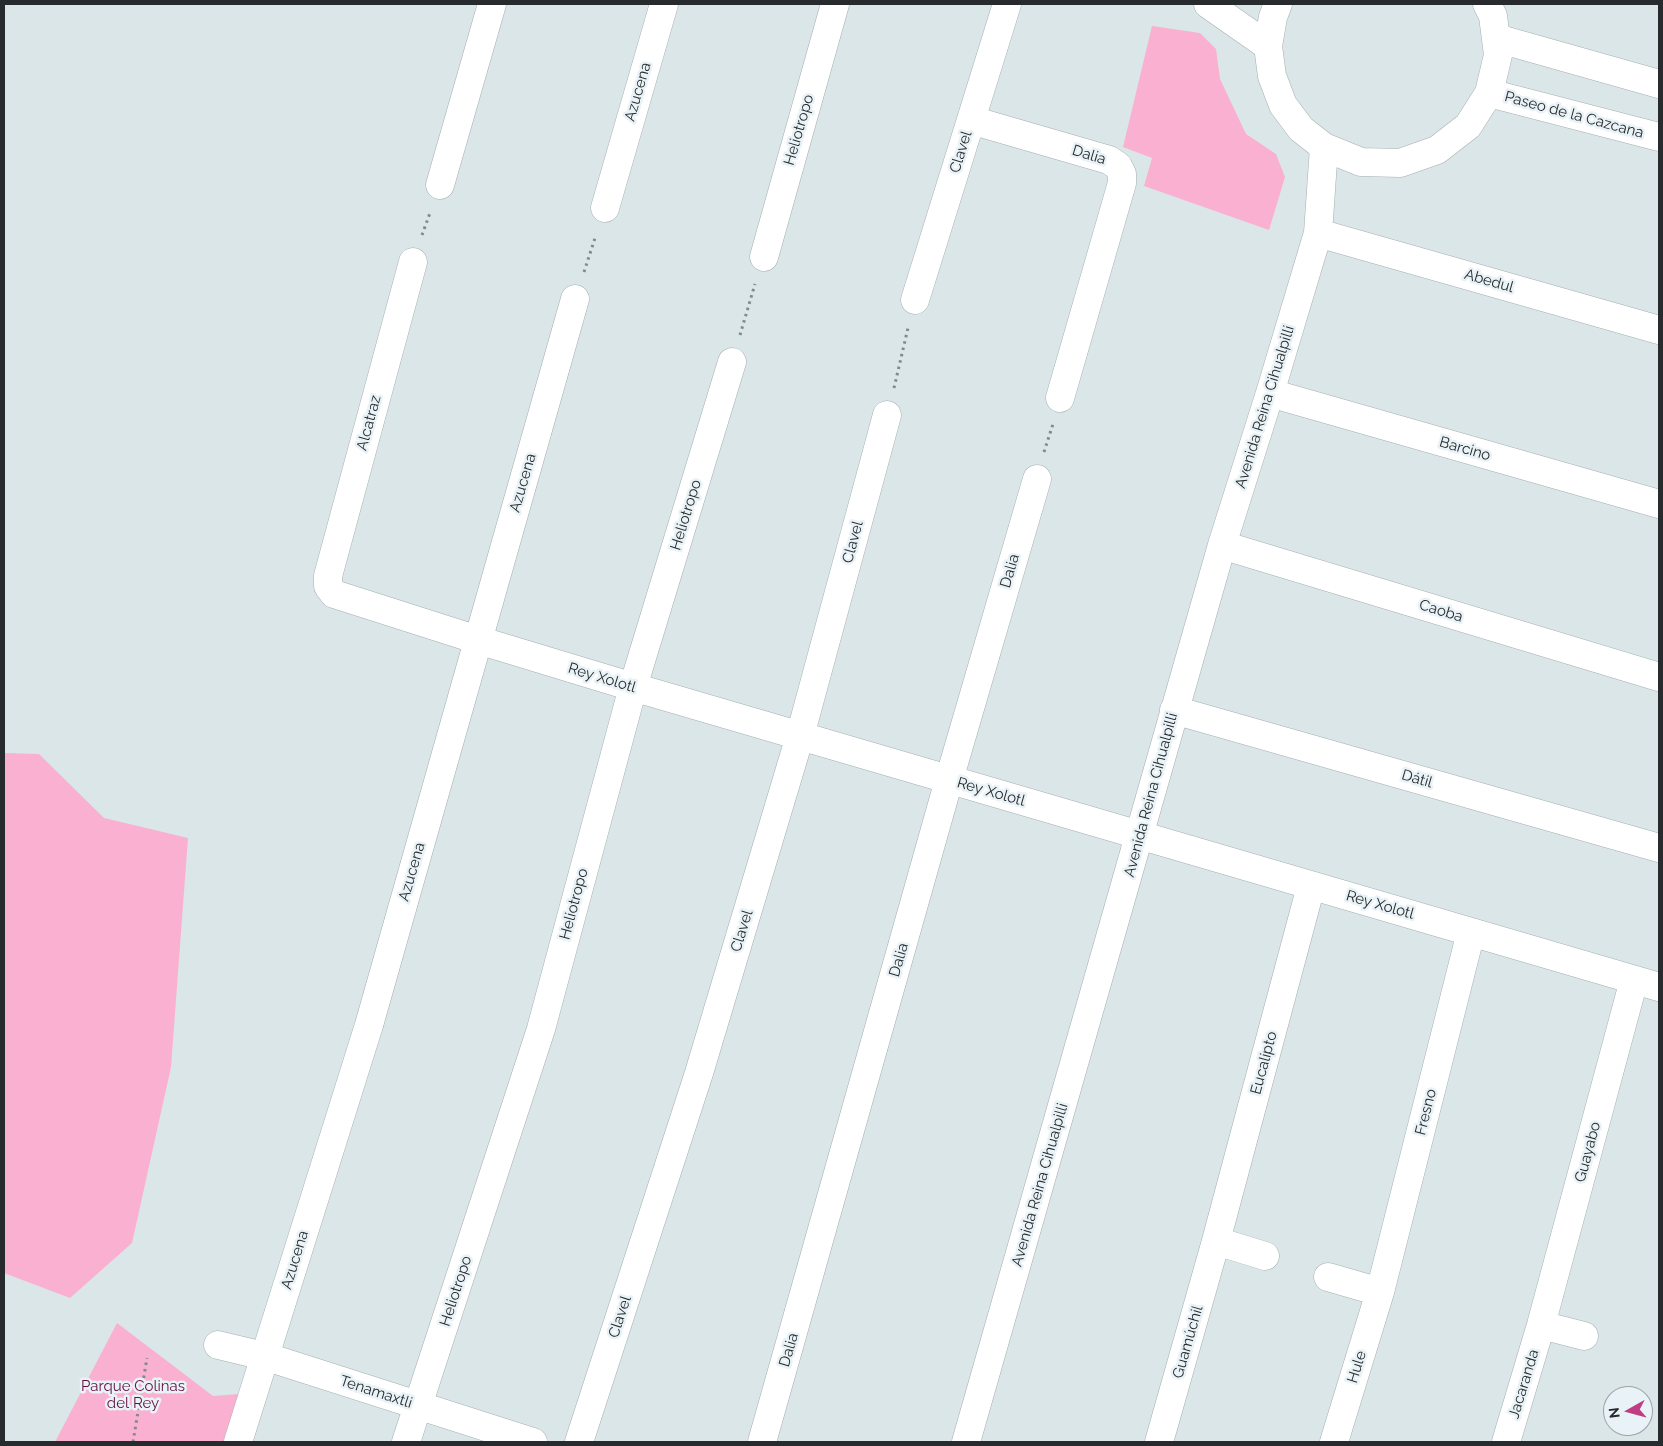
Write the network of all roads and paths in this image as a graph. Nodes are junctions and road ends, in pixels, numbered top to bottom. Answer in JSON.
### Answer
{"nodes":[{"id":1,"x":492,"y":4,"type":"edge"},
{"id":2,"x":664,"y":4,"type":"edge"},
{"id":3,"x":835,"y":4,"type":"edge"},
{"id":4,"x":1007,"y":4,"type":"edge"},
{"id":5,"x":1208,"y":4,"type":"edge"},
{"id":6,"x":1278,"y":4,"type":"edge"},
{"id":7,"x":1487,"y":4,"type":"edge"},
{"id":8,"x":1496,"y":38,"type":"junction"},
{"id":9,"x":1268,"y":46,"type":"junction"},
{"id":10,"x":1659,"y":84,"type":"edge"},
{"id":11,"x":1489,"y":93,"type":"junction"},
{"id":12,"x":971,"y":120,"type":"junction"},
{"id":13,"x":1659,"y":137,"type":"edge"},
{"id":14,"x":1324,"y":147,"type":"junction"},
{"id":15,"x":440,"y":185,"type":"joint"},
{"id":16,"x":605,"y":208,"type":"joint"},
{"id":17,"x":1318,"y":233,"type":"junction"},
{"id":18,"x":764,"y":257,"type":"joint"},
{"id":19,"x":413,"y":262,"type":"joint"},
{"id":20,"x":575,"y":299,"type":"joint"},
{"id":21,"x":915,"y":300,"type":"joint"},
{"id":22,"x":1659,"y":330,"type":"edge"},
{"id":23,"x":732,"y":362,"type":"joint"},
{"id":24,"x":1270,"y":393,"type":"junction"},
{"id":25,"x":1060,"y":398,"type":"joint"},
{"id":26,"x":887,"y":415,"type":"joint"},
{"id":27,"x":1037,"y":479,"type":"joint"},
{"id":28,"x":1659,"y":504,"type":"edge"},
{"id":29,"x":1222,"y":545,"type":"junction"},
{"id":30,"x":328,"y":586,"type":"joint"},
{"id":31,"x":478,"y":640,"type":"junction"},
{"id":32,"x":1659,"y":676,"type":"edge"},
{"id":33,"x":633,"y":687,"type":"junction"},
{"id":34,"x":1174,"y":710,"type":"junction"},
{"id":35,"x":800,"y":736,"type":"junction"},
{"id":36,"x":949,"y":780,"type":"junction"},
{"id":37,"x":1140,"y":834,"type":"junction"},
{"id":38,"x":1659,"y":848,"type":"edge"},
{"id":39,"x":1311,"y":886,"type":"junction"},
{"id":40,"x":1472,"y":932,"type":"junction"},
{"id":41,"x":1647,"y":984,"type":"edge"},
{"id":42,"x":1216,"y":1241,"type":"junction"},
{"id":43,"x":1266,"y":1256,"type":"dead end"},
{"id":44,"x":1328,"y":1277,"type":"dead end"},
{"id":45,"x":1380,"y":1292,"type":"junction"},
{"id":46,"x":1541,"y":1325,"type":"junction"},
{"id":47,"x":1584,"y":1336,"type":"dead end"},
{"id":48,"x":218,"y":1345,"type":"dead end"},
{"id":49,"x":264,"y":1356,"type":"junction"},
{"id":50,"x":147,"y":1358,"type":"dead end"},
{"id":51,"x":417,"y":1405,"type":"junction"},
{"id":52,"x":133,"y":1442,"type":"edge"},
{"id":53,"x":238,"y":1442,"type":"edge"},
{"id":54,"x":406,"y":1442,"type":"edge"},
{"id":55,"x":533,"y":1442,"type":"edge"},
{"id":56,"x":579,"y":1442,"type":"edge"},
{"id":57,"x":762,"y":1442,"type":"edge"},
{"id":58,"x":966,"y":1442,"type":"edge"},
{"id":59,"x":1160,"y":1442,"type":"edge"},
{"id":60,"x":1334,"y":1442,"type":"edge"},
{"id":61,"x":1506,"y":1442,"type":"edge"}],
"edges":[{"from":1,"to":15,"type":"street"},
{"from":2,"to":16,"type":"street","name":"Azucena"},
{"from":3,"to":18,"type":"street","name":"Heliotropo"},
{"from":4,"to":12,"type":"street","name":"Clavel"},
{"from":5,"to":9,"type":"street"},
{"from":6,"to":9,"type":"street"},
{"from":7,"to":8,"type":"street"},
{"from":8,"to":10,"type":"street"},
{"from":8,"to":11,"type":"street"},
{"from":9,"to":14,"type":"street"},
{"from":11,"to":13,"type":"street","name":"Paseo de la Cazcana"},
{"from":11,"to":14,"type":"street"},
{"from":12,"to":21,"type":"street","name":"Clavel"},
{"from":12,"to":25,"type":"street","name":"Dalia"},
{"from":14,"to":17,"type":"street","name":"Avenida Reina Cihualpilli"},
{"from":15,"to":19,"type":"path"},
{"from":16,"to":20,"type":"path"},
{"from":17,"to":22,"type":"street","name":"Abedul"},
{"from":17,"to":24,"type":"street","name":"Avenida Reina Cihualpilli"},
{"from":18,"to":23,"type":"path"},
{"from":19,"to":30,"type":"street","name":"Alcatraz"},
{"from":20,"to":31,"type":"street","name":"Azucena"},
{"from":21,"to":26,"type":"path"},
{"from":23,"to":33,"type":"street","name":"Heliotropo"},
{"from":24,"to":28,"type":"street","name":"Barcino"},
{"from":24,"to":29,"type":"street","name":"Avenida Reina Cihualpilli"},
{"from":25,"to":27,"type":"path"},
{"from":26,"to":35,"type":"street","name":"Clavel"},
{"from":27,"to":36,"type":"street","name":"Dalia"},
{"from":29,"to":32,"type":"street","name":"Caoba"},
{"from":29,"to":34,"type":"street","name":"Avenida Reina Cihualpilli"},
{"from":30,"to":31,"type":"street","name":"Rey Xolotl"},
{"from":31,"to":33,"type":"street","name":"Rey Xolotl"},
{"from":31,"to":49,"type":"street","name":"Azucena"},
{"from":33,"to":35,"type":"street","name":"Rey Xolotl"},
{"from":33,"to":51,"type":"street","name":"Heliotropo"},
{"from":34,"to":37,"type":"street","name":"Avenida Reina Cihualpilli"},
{"from":34,"to":38,"type":"street","name":"Dátil"},
{"from":35,"to":36,"type":"street","name":"Rey Xolotl"},
{"from":35,"to":56,"type":"street","name":"Clavel"},
{"from":36,"to":37,"type":"street","name":"Rey Xolotl"},
{"from":36,"to":57,"type":"street","name":"Dalia"},
{"from":37,"to":39,"type":"street","name":"Rey Xolotl"},
{"from":37,"to":58,"type":"street","name":"Avenida Reina Cihualpilli"},
{"from":39,"to":40,"type":"street","name":"Rey Xolotl"},
{"from":39,"to":42,"type":"street","name":"Eucalipto"},
{"from":40,"to":41,"type":"street","name":"Rey Xolotl"},
{"from":40,"to":45,"type":"street","name":"Fresno"},
{"from":41,"to":46,"type":"street","name":"Guayabo"},
{"from":42,"to":43,"type":"street"},
{"from":42,"to":59,"type":"street","name":"Guamúchil"},
{"from":44,"to":45,"type":"street"},
{"from":45,"to":60,"type":"street","name":"Hule"},
{"from":46,"to":47,"type":"street"},
{"from":46,"to":61,"type":"street","name":"Jacaranda"},
{"from":48,"to":49,"type":"street","name":"Tenamaxtli"},
{"from":49,"to":51,"type":"street","name":"Tenamaxtli"},
{"from":49,"to":53,"type":"street","name":"Azucena"},
{"from":50,"to":52,"type":"path"},
{"from":51,"to":54,"type":"street","name":"Heliotropo"},
{"from":51,"to":55,"type":"street","name":"Tenamaxtli"}]}
